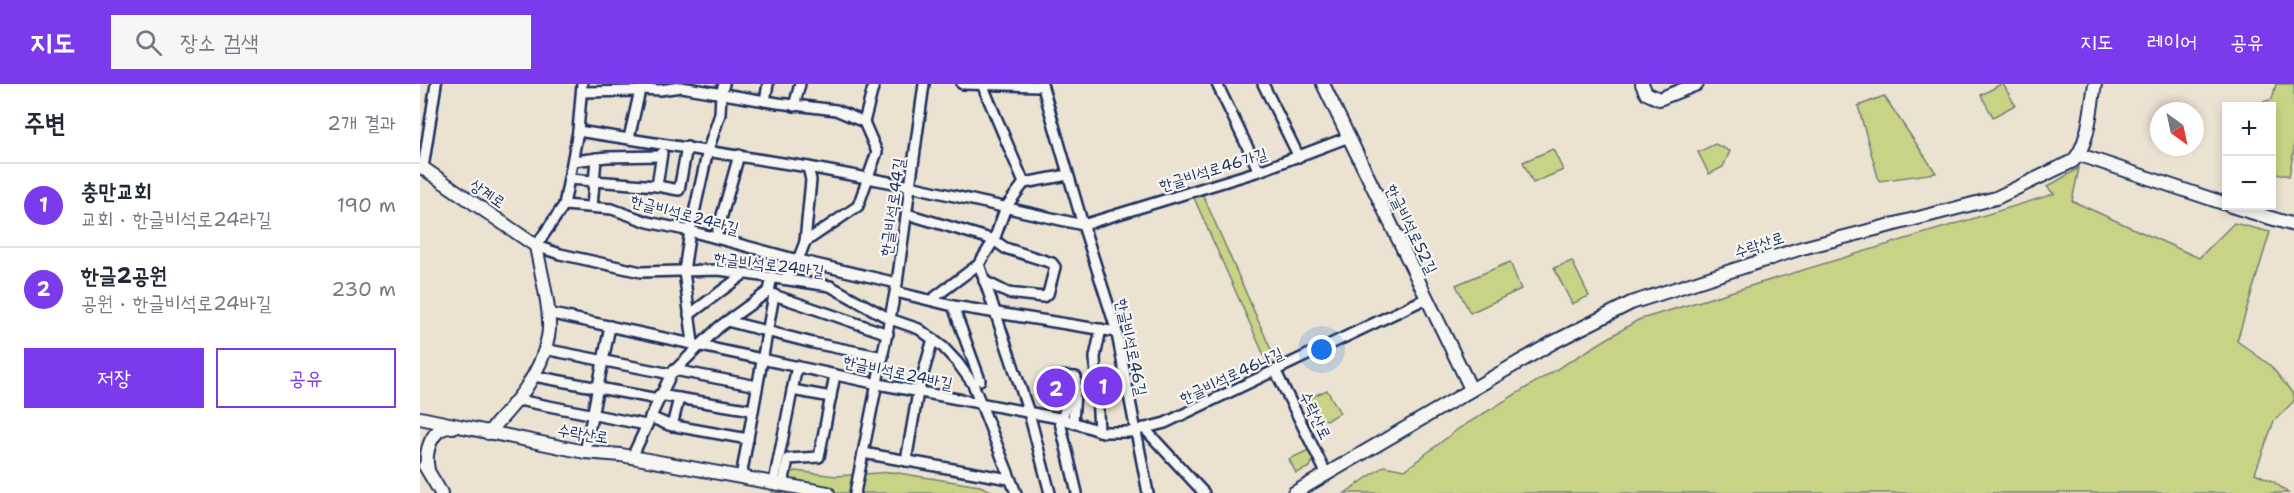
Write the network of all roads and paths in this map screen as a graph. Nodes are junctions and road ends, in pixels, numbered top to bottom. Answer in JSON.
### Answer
{"nodes":[{"id":1,"x":436,"y":84,"type":"edge"},
{"id":2,"x":724,"y":84,"type":"edge"},
{"id":3,"x":768,"y":84,"type":"edge"},
{"id":4,"x":800,"y":84,"type":"edge"},
{"id":5,"x":874,"y":84,"type":"edge"},
{"id":6,"x":924,"y":84,"type":"edge"},
{"id":7,"x":962,"y":84,"type":"edge"},
{"id":8,"x":1217,"y":84,"type":"edge"},
{"id":9,"x":1263,"y":84,"type":"edge"},
{"id":10,"x":1323,"y":84,"type":"edge"},
{"id":11,"x":1641,"y":84,"type":"edge"},
{"id":12,"x":1697,"y":84,"type":"edge"},
{"id":13,"x":2095,"y":84,"type":"edge"},
{"id":14,"x":982,"y":85,"type":"edge"},
{"id":15,"x":1042,"y":85,"type":"edge"},
{"id":16,"x":682,"y":86,"type":"edge"},
{"id":17,"x":639,"y":87,"type":"edge"},
{"id":18,"x":582,"y":88,"type":"edge"},
{"id":19,"x":721,"y":94,"type":"junction"},
{"id":20,"x":765,"y":101,"type":"junction"},
{"id":21,"x":794,"y":106,"type":"junction"},
{"id":22,"x":864,"y":122,"type":"junction"},
{"id":23,"x":578,"y":130,"type":"junction"},
{"id":24,"x":1349,"y":137,"type":"junction"},
{"id":25,"x":629,"y":138,"type":"junction"},
{"id":26,"x":663,"y":143,"type":"junction"},
{"id":27,"x":687,"y":147,"type":"junction"},
{"id":28,"x":708,"y":150,"type":"junction"},
{"id":29,"x":2080,"y":154,"type":"junction"},
{"id":30,"x":739,"y":155,"type":"junction"},
{"id":31,"x":661,"y":156,"type":"junction"},
{"id":32,"x":1299,"y":157,"type":"junction"},
{"id":33,"x":596,"y":158,"type":"junction"},
{"id":34,"x":573,"y":160,"type":"junction"},
{"id":35,"x":808,"y":166,"type":"junction"},
{"id":36,"x":421,"y":167,"type":"edge"},
{"id":37,"x":1259,"y":171,"type":"junction"},
{"id":38,"x":1068,"y":175,"type":"junction"},
{"id":39,"x":569,"y":178,"type":"junction"},
{"id":40,"x":869,"y":178,"type":"junction"},
{"id":41,"x":595,"y":181,"type":"junction"},
{"id":42,"x":1024,"y":183,"type":"junction"},
{"id":43,"x":657,"y":186,"type":"junction"},
{"id":44,"x":910,"y":186,"type":"junction"},
{"id":45,"x":681,"y":187,"type":"junction"},
{"id":46,"x":698,"y":191,"type":"junction"},
{"id":47,"x":2222,"y":203,"type":"edge"},
{"id":48,"x":564,"y":205,"type":"junction"},
{"id":49,"x":592,"y":207,"type":"junction"},
{"id":50,"x":1006,"y":207,"type":"junction"},
{"id":51,"x":2244,"y":210,"type":"edge"},
{"id":52,"x":907,"y":214,"type":"junction"},
{"id":53,"x":1083,"y":225,"type":"junction"},
{"id":54,"x":2294,"y":225,"type":"edge"},
{"id":55,"x":690,"y":231,"type":"junction"},
{"id":56,"x":716,"y":237,"type":"junction"},
{"id":57,"x":994,"y":240,"type":"junction"},
{"id":58,"x":805,"y":242,"type":"junction"},
{"id":59,"x":536,"y":246,"type":"junction"},
{"id":60,"x":798,"y":260,"type":"junction"},
{"id":61,"x":979,"y":264,"type":"junction"},
{"id":62,"x":684,"y":271,"type":"junction"},
{"id":63,"x":744,"y":274,"type":"junction"},
{"id":64,"x":771,"y":278,"type":"junction"},
{"id":65,"x":785,"y":279,"type":"junction"},
{"id":66,"x":984,"y":281,"type":"junction"},
{"id":67,"x":896,"y":288,"type":"junction"},
{"id":68,"x":771,"y":293,"type":"junction"},
{"id":69,"x":1427,"y":298,"type":"junction"},
{"id":70,"x":931,"y":300,"type":"junction"},
{"id":71,"x":953,"y":306,"type":"junction"},
{"id":72,"x":994,"y":312,"type":"junction"},
{"id":73,"x":548,"y":313,"type":"junction"},
{"id":74,"x":690,"y":315,"type":"junction"},
{"id":75,"x":890,"y":319,"type":"junction"},
{"id":76,"x":727,"y":321,"type":"junction"},
{"id":77,"x":609,"y":326,"type":"junction"},
{"id":78,"x":1101,"y":329,"type":"junction"},
{"id":79,"x":766,"y":332,"type":"junction"},
{"id":80,"x":1117,"y":332,"type":"junction"},
{"id":81,"x":888,"y":334,"type":"junction"},
{"id":82,"x":933,"y":339,"type":"junction"},
{"id":83,"x":696,"y":344,"type":"junction"},
{"id":84,"x":544,"y":349,"type":"junction"},
{"id":85,"x":884,"y":357,"type":"junction"},
{"id":86,"x":762,"y":359,"type":"junction"},
{"id":87,"x":603,"y":360,"type":"junction"},
{"id":88,"x":797,"y":366,"type":"junction"},
{"id":89,"x":1275,"y":370,"type":"junction"},
{"id":90,"x":673,"y":372,"type":"junction"},
{"id":91,"x":835,"y":375,"type":"junction"},
{"id":92,"x":534,"y":376,"type":"junction"},
{"id":93,"x":980,"y":380,"type":"dead end"},
{"id":94,"x":878,"y":384,"type":"junction"},
{"id":95,"x":757,"y":386,"type":"junction"},
{"id":96,"x":597,"y":388,"type":"junction"},
{"id":97,"x":1471,"y":389,"type":"junction"},
{"id":98,"x":792,"y":390,"type":"junction"},
{"id":99,"x":918,"y":392,"type":"junction"},
{"id":100,"x":659,"y":397,"type":"junction"},
{"id":101,"x":831,"y":397,"type":"junction"},
{"id":102,"x":679,"y":398,"type":"junction"},
{"id":103,"x":518,"y":400,"type":"junction"},
{"id":104,"x":982,"y":404,"type":"junction"},
{"id":105,"x":753,"y":410,"type":"junction"},
{"id":106,"x":1029,"y":413,"type":"junction"},
{"id":107,"x":592,"y":414,"type":"junction"},
{"id":108,"x":420,"y":418,"type":"edge"},
{"id":109,"x":1061,"y":419,"type":"junction"},
{"id":110,"x":648,"y":421,"type":"junction"},
{"id":111,"x":1073,"y":422,"type":"junction"},
{"id":112,"x":672,"y":426,"type":"junction"},
{"id":113,"x":459,"y":427,"type":"junction"},
{"id":114,"x":1144,"y":428,"type":"junction"},
{"id":115,"x":1099,"y":431,"type":"junction"},
{"id":116,"x":1134,"y":431,"type":"junction"},
{"id":117,"x":488,"y":433,"type":"junction"},
{"id":118,"x":748,"y":439,"type":"junction"},
{"id":119,"x":585,"y":452,"type":"junction"},
{"id":120,"x":863,"y":453,"type":"junction"},
{"id":121,"x":420,"y":457,"type":"edge"},
{"id":122,"x":632,"y":457,"type":"junction"},
{"id":123,"x":906,"y":461,"type":"junction"},
{"id":124,"x":428,"y":470,"type":"junction"},
{"id":125,"x":1327,"y":475,"type":"junction"},
{"id":126,"x":741,"y":477,"type":"junction"},
{"id":127,"x":1010,"y":479,"type":"junction"},
{"id":128,"x":778,"y":483,"type":"junction"},
{"id":129,"x":441,"y":493,"type":"edge"},
{"id":130,"x":828,"y":493,"type":"edge"},
{"id":131,"x":855,"y":493,"type":"edge"},
{"id":132,"x":1016,"y":493,"type":"edge"},
{"id":133,"x":1050,"y":493,"type":"edge"},
{"id":134,"x":1077,"y":493,"type":"edge"},
{"id":135,"x":1148,"y":493,"type":"edge"},
{"id":136,"x":1204,"y":493,"type":"edge"},
{"id":137,"x":1294,"y":493,"type":"edge"}],
"edges":[{"from":1,"to":36,"type":"street"},
{"from":2,"to":19,"type":"street"},
{"from":3,"to":20,"type":"street"},
{"from":4,"to":21,"type":"street"},
{"from":5,"to":22,"type":"street"},
{"from":6,"to":44,"type":"street","name":"한글비석로44길"},
{"from":7,"to":14,"type":"street"},
{"from":8,"to":37,"type":"street"},
{"from":9,"to":32,"type":"street"},
{"from":10,"to":24,"type":"street","name":"한글비석로52길"},
{"from":11,"to":12,"type":"street"},
{"from":13,"to":29,"type":"street"},
{"from":14,"to":15,"type":"street"},
{"from":14,"to":42,"type":"street"},
{"from":15,"to":38,"type":"street","name":"한글비석로46길"},
{"from":16,"to":17,"type":"street"},
{"from":16,"to":19,"type":"street"},
{"from":17,"to":18,"type":"street"},
{"from":17,"to":25,"type":"street"},
{"from":18,"to":23,"type":"street"},
{"from":19,"to":20,"type":"street"},
{"from":19,"to":28,"type":"street"},
{"from":20,"to":21,"type":"street"},
{"from":21,"to":22,"type":"street"},
{"from":22,"to":40,"type":"street"},
{"from":23,"to":25,"type":"street"},
{"from":23,"to":34,"type":"street"},
{"from":24,"to":32,"type":"street","name":"한글비석로46가길"},
{"from":24,"to":69,"type":"street","name":"한글비석로52길"},
{"from":25,"to":26,"type":"street"},
{"from":26,"to":27,"type":"street"},
{"from":26,"to":31,"type":"street"},
{"from":27,"to":28,"type":"street"},
{"from":27,"to":45,"type":"street"},
{"from":28,"to":30,"type":"street"},
{"from":28,"to":46,"type":"street"},
{"from":29,"to":47,"type":"street"},
{"from":29,"to":97,"type":"street","name":"수락산로"},
{"from":30,"to":35,"type":"street"},
{"from":30,"to":56,"type":"street"},
{"from":31,"to":33,"type":"street"},
{"from":31,"to":43,"type":"street"},
{"from":32,"to":37,"type":"street","name":"한글비석로46가길"},
{"from":33,"to":34,"type":"street"},
{"from":33,"to":41,"type":"street"},
{"from":34,"to":39,"type":"street"},
{"from":35,"to":40,"type":"street"},
{"from":35,"to":58,"type":"street"},
{"from":36,"to":59,"type":"street","name":"상계로"},
{"from":37,"to":53,"type":"street","name":"한글비석로46가길"},
{"from":38,"to":42,"type":"street"},
{"from":38,"to":53,"type":"street","name":"한글비석로46길"},
{"from":39,"to":41,"type":"street"},
{"from":39,"to":48,"type":"street"},
{"from":40,"to":44,"type":"street"},
{"from":40,"to":58,"type":"street"},
{"from":41,"to":43,"type":"street"},
{"from":41,"to":49,"type":"street"},
{"from":42,"to":50,"type":"street"},
{"from":43,"to":45,"type":"street"},
{"from":44,"to":50,"type":"street"},
{"from":44,"to":52,"type":"street","name":"한글비석로44길"},
{"from":45,"to":46,"type":"street"},
{"from":46,"to":55,"type":"street"},
{"from":48,"to":49,"type":"street","name":"한글비석로24라길"},
{"from":48,"to":59,"type":"street"},
{"from":49,"to":55,"type":"street","name":"한글비석로24라길"},
{"from":50,"to":53,"type":"street"},
{"from":50,"to":57,"type":"street"},
{"from":51,"to":54,"type":"street"},
{"from":52,"to":57,"type":"street"},
{"from":52,"to":67,"type":"street","name":"한글비석로44길"},
{"from":53,"to":80,"type":"street","name":"한글비석로46길"},
{"from":55,"to":56,"type":"street","name":"한글비석로24라길"},
{"from":55,"to":62,"type":"street"},
{"from":56,"to":60,"type":"street","name":"한글비석로24라길"},
{"from":57,"to":61,"type":"street"},
{"from":57,"to":66,"type":"street"},
{"from":58,"to":60,"type":"street"},
{"from":59,"to":62,"type":"street","name":"한글비석로24마길"},
{"from":59,"to":73,"type":"street"},
{"from":60,"to":65,"type":"street"},
{"from":60,"to":67,"type":"street","name":"한글비석로24라길"},
{"from":61,"to":66,"type":"street"},
{"from":61,"to":70,"type":"street"},
{"from":62,"to":63,"type":"street","name":"한글비석로24마길"},
{"from":62,"to":74,"type":"street"},
{"from":63,"to":64,"type":"street","name":"한글비석로24마길"},
{"from":63,"to":74,"type":"street"},
{"from":64,"to":65,"type":"street","name":"한글비석로24마길"},
{"from":64,"to":68,"type":"street"},
{"from":65,"to":75,"type":"street","name":"한글비석로24마길"},
{"from":66,"to":72,"type":"street"},
{"from":67,"to":70,"type":"street","name":"한글비석로24라길"},
{"from":67,"to":75,"type":"street","name":"한글비석로44길"},
{"from":68,"to":76,"type":"street"},
{"from":68,"to":79,"type":"street"},
{"from":68,"to":81,"type":"street"},
{"from":69,"to":89,"type":"street","name":"한글비석로46나길"},
{"from":69,"to":97,"type":"street","name":"한글비석로52길"},
{"from":70,"to":71,"type":"street","name":"한글비석로24라길"},
{"from":71,"to":72,"type":"street","name":"한글비석로24라길"},
{"from":71,"to":93,"type":"street"},
{"from":72,"to":78,"type":"street","name":"한글비석로24라길"},
{"from":72,"to":106,"type":"street"},
{"from":73,"to":77,"type":"street","name":"한글비석로24바길"},
{"from":73,"to":84,"type":"street"},
{"from":74,"to":83,"type":"street"},
{"from":75,"to":81,"type":"street","name":"한글비석로44길"},
{"from":75,"to":82,"type":"street","name":"한글비석로24마길"},
{"from":76,"to":79,"type":"street"},
{"from":76,"to":83,"type":"street"},
{"from":77,"to":83,"type":"street","name":"한글비석로24바길"},
{"from":77,"to":87,"type":"street"},
{"from":78,"to":80,"type":"street","name":"한글비석로24라길"},
{"from":78,"to":115,"type":"street"},
{"from":79,"to":85,"type":"street"},
{"from":79,"to":86,"type":"street"},
{"from":80,"to":116,"type":"street","name":"한글비석로46길"},
{"from":81,"to":85,"type":"street","name":"한글비석로44길"},
{"from":82,"to":99,"type":"street"},
{"from":82,"to":104,"type":"street","name":"한글비석로24마길"},
{"from":83,"to":86,"type":"street","name":"한글비석로24바길"},
{"from":83,"to":90,"type":"street"},
{"from":84,"to":87,"type":"street"},
{"from":84,"to":92,"type":"street"},
{"from":85,"to":94,"type":"street","name":"한글비석로44길"},
{"from":86,"to":88,"type":"street","name":"한글비석로24바길"},
{"from":86,"to":95,"type":"street"},
{"from":87,"to":90,"type":"street"},
{"from":87,"to":96,"type":"street"},
{"from":88,"to":91,"type":"street","name":"한글비석로24바길"},
{"from":88,"to":98,"type":"street"},
{"from":89,"to":114,"type":"street","name":"한글비석로46나길"},
{"from":89,"to":125,"type":"street","name":"수락산로"},
{"from":90,"to":95,"type":"street"},
{"from":90,"to":100,"type":"street"},
{"from":91,"to":94,"type":"street","name":"한글비석로24바길"},
{"from":91,"to":101,"type":"street"},
{"from":92,"to":96,"type":"street"},
{"from":92,"to":103,"type":"street"},
{"from":94,"to":99,"type":"street","name":"한글비석로24바길"},
{"from":94,"to":120,"type":"street","name":"한글비석로44길"},
{"from":95,"to":105,"type":"street"},
{"from":96,"to":100,"type":"street"},
{"from":96,"to":107,"type":"street"},
{"from":97,"to":125,"type":"street","name":"수락산로"},
{"from":98,"to":101,"type":"street"},
{"from":98,"to":128,"type":"street"},
{"from":99,"to":104,"type":"street","name":"한글비석로24바길"},
{"from":99,"to":123,"type":"street"},
{"from":100,"to":102,"type":"street"},
{"from":100,"to":110,"type":"street"},
{"from":101,"to":128,"type":"street"},
{"from":102,"to":105,"type":"street"},
{"from":102,"to":112,"type":"street"},
{"from":103,"to":107,"type":"street"},
{"from":103,"to":117,"type":"street"},
{"from":104,"to":106,"type":"street","name":"한글비석로24바길"},
{"from":104,"to":127,"type":"street","name":"한글비석로24마길"},
{"from":105,"to":118,"type":"street"},
{"from":106,"to":109,"type":"street","name":"한글비석로24바길"},
{"from":106,"to":133,"type":"street"},
{"from":107,"to":110,"type":"street"},
{"from":107,"to":119,"type":"street"},
{"from":108,"to":113,"type":"street","name":"수락산로"},
{"from":109,"to":111,"type":"street","name":"한글비석로24바길"},
{"from":109,"to":111,"type":"street"},
{"from":109,"to":134,"type":"street"},
{"from":110,"to":112,"type":"street"},
{"from":110,"to":122,"type":"street"},
{"from":111,"to":115,"type":"street","name":"한글비석로24바길"},
{"from":112,"to":118,"type":"street"},
{"from":113,"to":117,"type":"street","name":"수락산로"},
{"from":113,"to":124,"type":"street"},
{"from":114,"to":116,"type":"street","name":"한글비석로46나길"},
{"from":114,"to":136,"type":"street"},
{"from":115,"to":116,"type":"street","name":"한글비석로24바길"},
{"from":116,"to":135,"type":"street","name":"한글비석로46길"},
{"from":117,"to":119,"type":"street","name":"수락산로"},
{"from":118,"to":126,"type":"street"},
{"from":119,"to":122,"type":"street","name":"수락산로"},
{"from":120,"to":123,"type":"street"},
{"from":120,"to":131,"type":"street","name":"한글비석로44길"},
{"from":121,"to":124,"type":"street"},
{"from":122,"to":126,"type":"street","name":"수락산로"},
{"from":123,"to":127,"type":"street"},
{"from":124,"to":129,"type":"street"},
{"from":125,"to":137,"type":"street","name":"수락산로"},
{"from":126,"to":128,"type":"street","name":"수락산로"},
{"from":127,"to":132,"type":"street","name":"한글비석로24마길"},
{"from":128,"to":130,"type":"street","name":"수락산로"}]}
